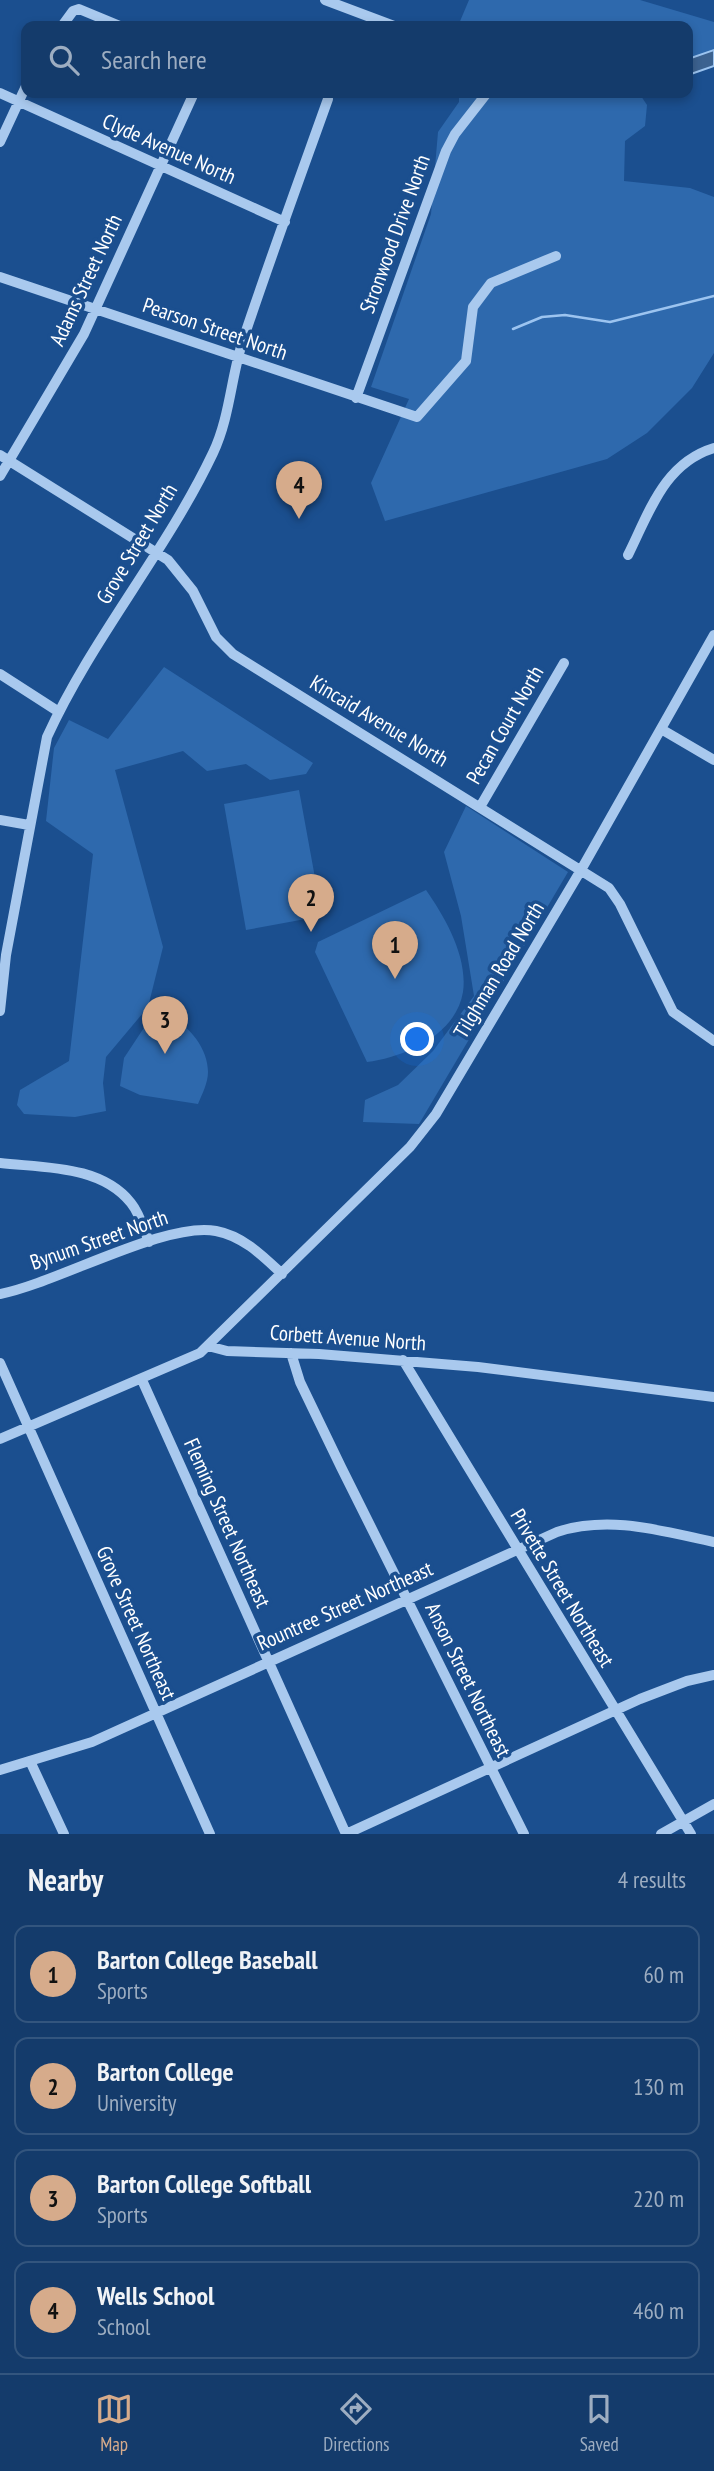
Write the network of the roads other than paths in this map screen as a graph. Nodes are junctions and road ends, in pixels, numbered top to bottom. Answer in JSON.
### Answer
{"nodes":[{"id":1,"x":325,"y":0,"type":"edge"},
{"id":2,"x":66,"y":21,"type":"edge"},
{"id":3,"x":108,"y":21,"type":"edge"},
{"id":4,"x":381,"y":21,"type":"edge"},
{"id":5,"x":0,"y":93,"type":"edge"},
{"id":6,"x":21,"y":97,"type":"edge"},
{"id":7,"x":192,"y":98,"type":"edge"},
{"id":8,"x":483,"y":98,"type":"edge"},
{"id":9,"x":328,"y":99,"type":"dead end"},
{"id":10,"x":19,"y":102,"type":"junction"},
{"id":11,"x":0,"y":142,"type":"edge"},
{"id":12,"x":159,"y":166,"type":"junction"},
{"id":13,"x":285,"y":222,"type":"junction"},
{"id":14,"x":556,"y":256,"type":"dead end"},
{"id":15,"x":0,"y":277,"type":"edge"},
{"id":16,"x":97,"y":309,"type":"junction"},
{"id":17,"x":238,"y":357,"type":"junction"},
{"id":18,"x":356,"y":398,"type":"junction"},
{"id":19,"x":714,"y":448,"type":"edge"},
{"id":20,"x":5,"y":458,"type":"edge"},
{"id":21,"x":0,"y":476,"type":"edge"},
{"id":22,"x":156,"y":552,"type":"junction"},
{"id":23,"x":628,"y":555,"type":"dead end"},
{"id":24,"x":714,"y":635,"type":"edge"},
{"id":25,"x":564,"y":663,"type":"dead end"},
{"id":26,"x":0,"y":674,"type":"edge"},
{"id":27,"x":59,"y":712,"type":"junction"},
{"id":28,"x":661,"y":729,"type":"junction"},
{"id":29,"x":714,"y":760,"type":"edge"},
{"id":30,"x":480,"y":807,"type":"junction"},
{"id":31,"x":0,"y":820,"type":"edge"},
{"id":32,"x":29,"y":825,"type":"junction"},
{"id":33,"x":582,"y":870,"type":"junction"},
{"id":34,"x":3,"y":954,"type":"edge"},
{"id":35,"x":0,"y":1011,"type":"edge"},
{"id":36,"x":714,"y":1041,"type":"edge"},
{"id":37,"x":0,"y":1163,"type":"edge"},
{"id":38,"x":149,"y":1242,"type":"junction"},
{"id":39,"x":282,"y":1274,"type":"junction"},
{"id":40,"x":0,"y":1293,"type":"edge"},
{"id":41,"x":208,"y":1346,"type":"junction"},
{"id":42,"x":291,"y":1353,"type":"junction"},
{"id":43,"x":403,"y":1360,"type":"junction"},
{"id":44,"x":0,"y":1363,"type":"edge"},
{"id":45,"x":142,"y":1380,"type":"junction"},
{"id":46,"x":714,"y":1397,"type":"edge"},
{"id":47,"x":27,"y":1428,"type":"junction"},
{"id":48,"x":0,"y":1439,"type":"edge"},
{"id":49,"x":714,"y":1542,"type":"edge"},
{"id":50,"x":517,"y":1550,"type":"junction"},
{"id":51,"x":407,"y":1599,"type":"junction"},
{"id":52,"x":269,"y":1662,"type":"junction"},
{"id":53,"x":714,"y":1675,"type":"edge"},
{"id":54,"x":615,"y":1712,"type":"junction"},
{"id":55,"x":155,"y":1713,"type":"junction"},
{"id":56,"x":30,"y":1761,"type":"junction"},
{"id":57,"x":490,"y":1768,"type":"junction"},
{"id":58,"x":0,"y":1770,"type":"edge"},
{"id":59,"x":714,"y":1804,"type":"edge"},
{"id":60,"x":683,"y":1821,"type":"junction"},
{"id":61,"x":65,"y":1834,"type":"edge"},
{"id":62,"x":210,"y":1834,"type":"edge"},
{"id":63,"x":346,"y":1834,"type":"edge"},
{"id":64,"x":524,"y":1834,"type":"edge"},
{"id":65,"x":661,"y":1834,"type":"edge"},
{"id":66,"x":691,"y":1834,"type":"edge"}],
"edges":[{"from":1,"to":4,"type":"street"},
{"from":2,"to":3,"type":"street"},
{"from":5,"to":10,"type":"street","name":"Clyde Avenue North"},
{"from":6,"to":10,"type":"street"},
{"from":7,"to":12,"type":"street","name":"Adams Street North"},
{"from":8,"to":18,"type":"street","name":"Stronwood Drive North"},
{"from":9,"to":13,"type":"street","name":"Grove Street North"},
{"from":10,"to":11,"type":"street"},
{"from":10,"to":12,"type":"street","name":"Clyde Avenue North"},
{"from":12,"to":13,"type":"street","name":"Clyde Avenue North"},
{"from":12,"to":16,"type":"street","name":"Adams Street North"},
{"from":13,"to":17,"type":"street","name":"Grove Street North"},
{"from":14,"to":18,"type":"street","name":"Pearson Street North"},
{"from":15,"to":16,"type":"street","name":"Pearson Street North"},
{"from":16,"to":17,"type":"street","name":"Pearson Street North"},
{"from":16,"to":20,"type":"street","name":"Adams Street North"},
{"from":17,"to":18,"type":"street","name":"Pearson Street North"},
{"from":17,"to":22,"type":"street","name":"Grove Street North"},
{"from":19,"to":23,"type":"street"},
{"from":20,"to":21,"type":"street","name":"Adams Street North"},
{"from":20,"to":22,"type":"street","name":"Kincaid Avenue North"},
{"from":22,"to":27,"type":"street","name":"Grove Street North"},
{"from":22,"to":30,"type":"street","name":"Kincaid Avenue North"},
{"from":24,"to":28,"type":"street","name":"Tilghman Road North"},
{"from":25,"to":30,"type":"street","name":"Pecan Court North"},
{"from":26,"to":27,"type":"street"},
{"from":27,"to":32,"type":"street","name":"Grove Street North"},
{"from":28,"to":29,"type":"street"},
{"from":28,"to":33,"type":"street","name":"Tilghman Road North"},
{"from":30,"to":33,"type":"street","name":"Kincaid Avenue North"},
{"from":31,"to":32,"type":"street"},
{"from":32,"to":34,"type":"street","name":"Grove Street North"},
{"from":33,"to":36,"type":"street","name":"Kincaid Avenue North"},
{"from":33,"to":39,"type":"street","name":"Tilghman Road North"},
{"from":34,"to":35,"type":"street","name":"Grove Street North"},
{"from":37,"to":38,"type":"street"},
{"from":38,"to":39,"type":"street","name":"Bynum Street North"},
{"from":38,"to":40,"type":"street","name":"Bynum Street North"},
{"from":39,"to":41,"type":"street","name":"Tilghman Road North"},
{"from":41,"to":42,"type":"street","name":"Corbett Avenue North"},
{"from":41,"to":45,"type":"street"},
{"from":42,"to":43,"type":"street","name":"Corbett Avenue North"},
{"from":42,"to":51,"type":"street","name":"Anson Street Northeast"},
{"from":43,"to":46,"type":"street","name":"Corbett Avenue North"},
{"from":43,"to":50,"type":"street","name":"Privette Street Northeast"},
{"from":44,"to":47,"type":"street"},
{"from":45,"to":47,"type":"street"},
{"from":45,"to":52,"type":"street","name":"Fleming Street Northeast"},
{"from":47,"to":48,"type":"street"},
{"from":47,"to":55,"type":"street","name":"Grove Street Northeast"},
{"from":49,"to":50,"type":"street","name":"Rountree Street Northeast"},
{"from":50,"to":51,"type":"street","name":"Rountree Street Northeast"},
{"from":50,"to":54,"type":"street","name":"Privette Street Northeast"},
{"from":51,"to":52,"type":"street","name":"Rountree Street Northeast"},
{"from":51,"to":57,"type":"street","name":"Anson Street Northeast"},
{"from":52,"to":55,"type":"street","name":"Rountree Street Northeast"},
{"from":52,"to":63,"type":"street","name":"Fleming Street Northeast"},
{"from":53,"to":54,"type":"street"},
{"from":54,"to":57,"type":"street"},
{"from":54,"to":60,"type":"street","name":"Privette Street Northeast"},
{"from":55,"to":56,"type":"street","name":"Rountree Street Northeast"},
{"from":55,"to":62,"type":"street","name":"Grove Street Northeast"},
{"from":56,"to":58,"type":"street","name":"Rountree Street Northeast"},
{"from":56,"to":61,"type":"street"},
{"from":57,"to":63,"type":"street"},
{"from":57,"to":64,"type":"street","name":"Anson Street Northeast"},
{"from":59,"to":60,"type":"street"},
{"from":60,"to":65,"type":"street"},
{"from":60,"to":66,"type":"street","name":"Privette Street Northeast"}]}
